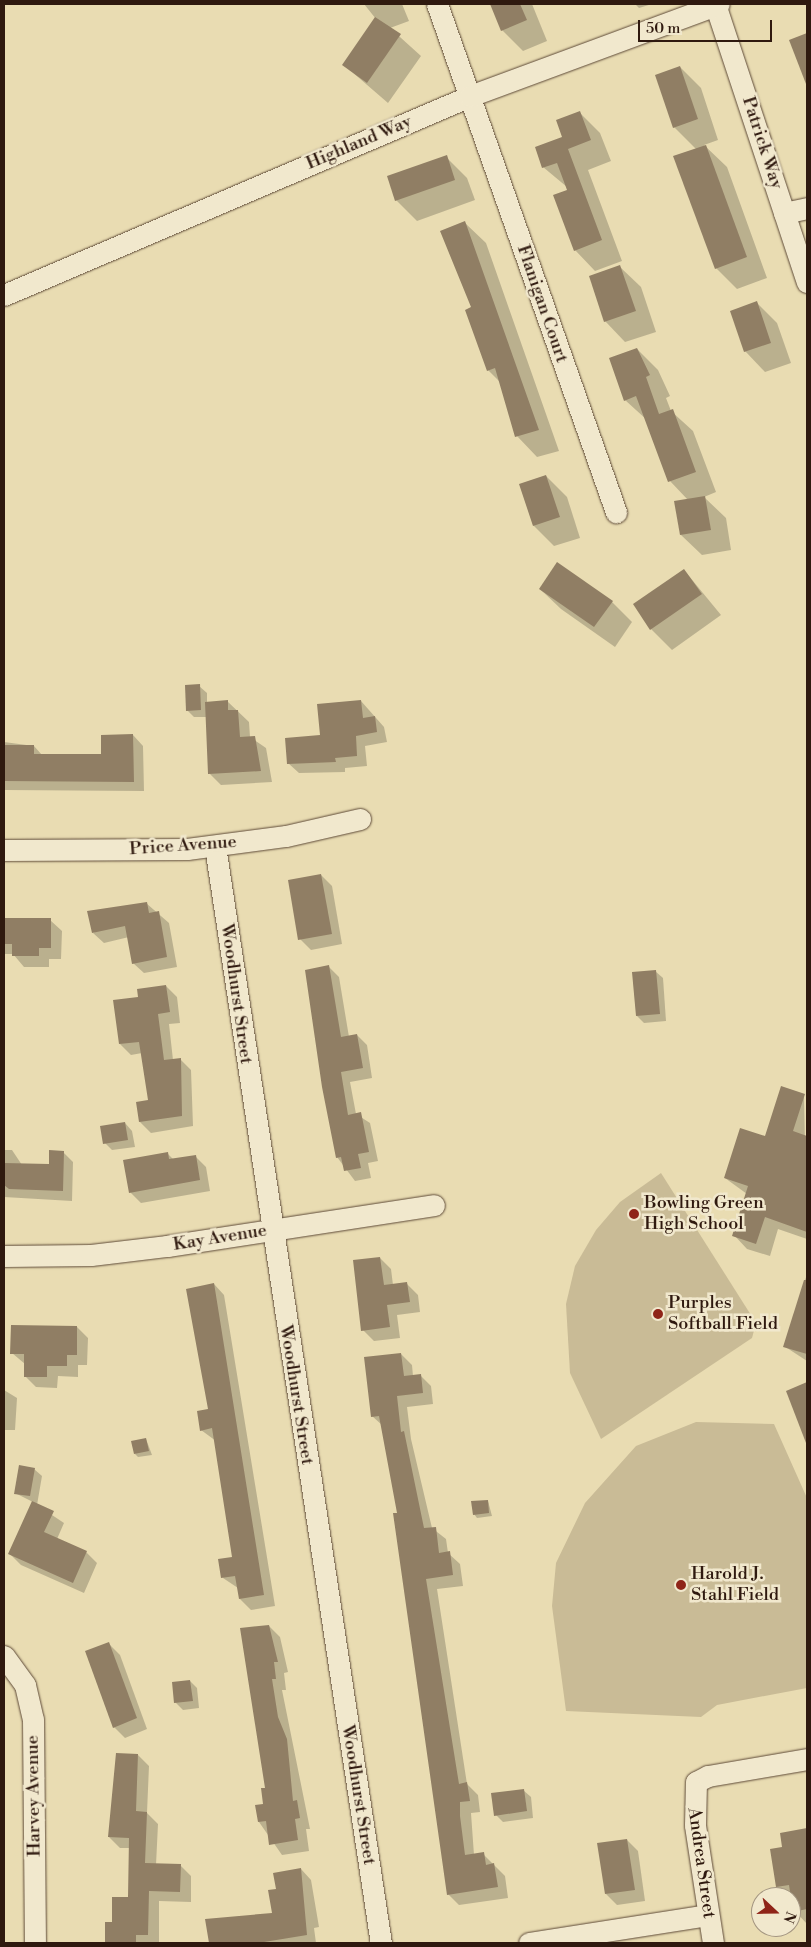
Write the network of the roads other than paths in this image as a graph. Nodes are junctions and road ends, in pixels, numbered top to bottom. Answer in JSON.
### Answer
{"nodes":[{"id":1,"x":437,"y":4,"type":"edge"},
{"id":2,"x":717,"y":4,"type":"edge"},
{"id":3,"x":470,"y":96,"type":"junction"},
{"id":4,"x":807,"y":208,"type":"edge"},
{"id":5,"x":784,"y":213,"type":"junction"},
{"id":6,"x":807,"y":282,"type":"edge"},
{"id":7,"x":4,"y":295,"type":"edge"},
{"id":8,"x":616,"y":512,"type":"dead end"},
{"id":9,"x":360,"y":819,"type":"dead end"},
{"id":10,"x":215,"y":846,"type":"junction"},
{"id":11,"x":4,"y":850,"type":"edge"},
{"id":12,"x":434,"y":1206,"type":"dead end"},
{"id":13,"x":270,"y":1230,"type":"junction"},
{"id":14,"x":4,"y":1256,"type":"edge"},
{"id":15,"x":4,"y":1656,"type":"edge"},
{"id":16,"x":807,"y":1759,"type":"edge"},
{"id":17,"x":708,"y":1914,"type":"junction"},
{"id":18,"x":35,"y":1943,"type":"edge"},
{"id":19,"x":381,"y":1943,"type":"edge"},
{"id":20,"x":529,"y":1943,"type":"edge"},
{"id":21,"x":713,"y":1943,"type":"edge"}],
"edges":[{"from":1,"to":3,"type":"street","name":"Flanigan Court"},
{"from":2,"to":3,"type":"street","name":"Highland Way"},
{"from":2,"to":5,"type":"street","name":"Patrick Way"},
{"from":3,"to":7,"type":"street","name":"Highland Way"},
{"from":3,"to":8,"type":"street","name":"Flanigan Court"},
{"from":4,"to":5,"type":"street"},
{"from":5,"to":6,"type":"street","name":"Patrick Way"},
{"from":9,"to":10,"type":"street","name":"Price Avenue"},
{"from":10,"to":11,"type":"street","name":"Price Avenue"},
{"from":10,"to":13,"type":"street","name":"Woodhurst Street"},
{"from":12,"to":13,"type":"street","name":"Kay Avenue"},
{"from":13,"to":14,"type":"street","name":"Kay Avenue"},
{"from":13,"to":19,"type":"street","name":"Woodhurst Street"},
{"from":15,"to":18,"type":"street","name":"Harvey Avenue"},
{"from":16,"to":17,"type":"street","name":"Andrea Street"},
{"from":17,"to":20,"type":"street"},
{"from":17,"to":21,"type":"street","name":"Andrea Street"}]}
